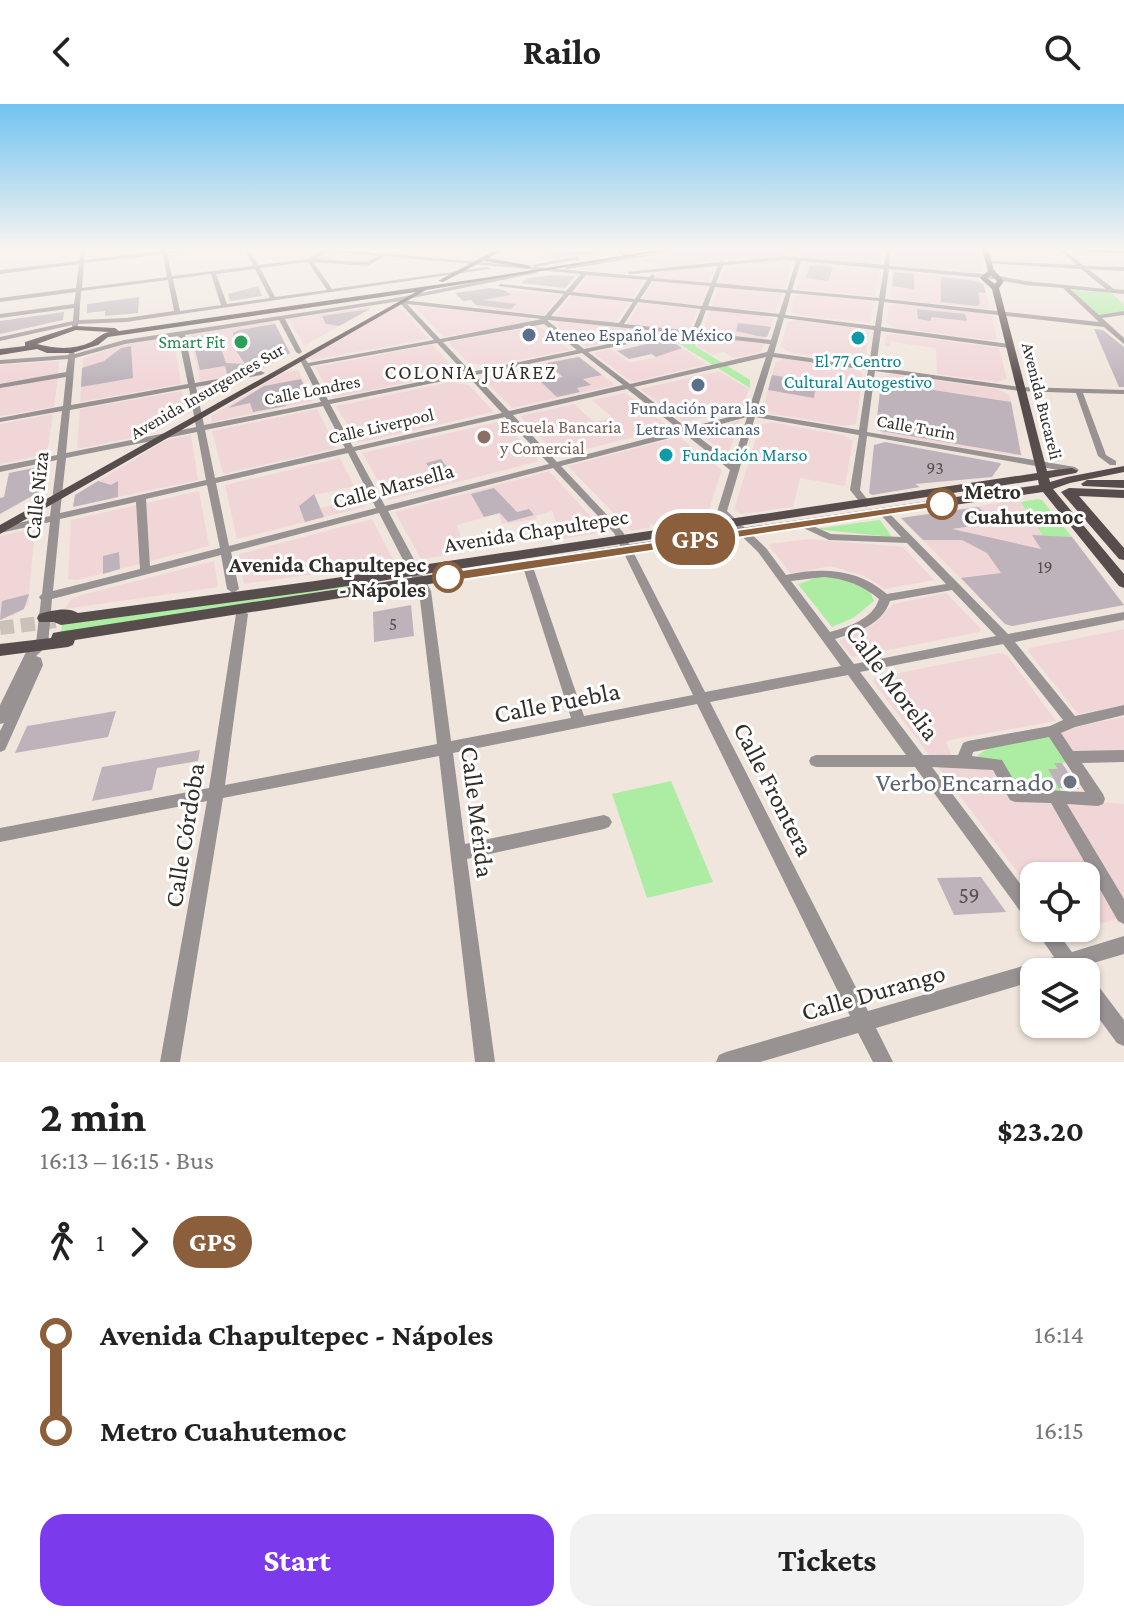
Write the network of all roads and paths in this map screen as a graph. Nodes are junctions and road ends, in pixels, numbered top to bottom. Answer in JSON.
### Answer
{"nodes":[{"id":1,"x":49,"y":294,"type":"edge"},
{"id":2,"x":78,"y":294,"type":"edge"},
{"id":3,"x":173,"y":294,"type":"edge"},
{"id":4,"x":220,"y":294,"type":"edge"},
{"id":5,"x":271,"y":294,"type":"edge"},
{"id":6,"x":304,"y":294,"type":"edge"},
{"id":7,"x":384,"y":294,"type":"edge"},
{"id":8,"x":407,"y":294,"type":"edge"},
{"id":9,"x":412,"y":294,"type":"edge"},
{"id":10,"x":568,"y":294,"type":"joint"},
{"id":11,"x":641,"y":294,"type":"edge"},
{"id":12,"x":711,"y":294,"type":"edge"},
{"id":13,"x":789,"y":294,"type":"edge"},
{"id":14,"x":809,"y":294,"type":"edge"},
{"id":15,"x":883,"y":294,"type":"edge"},
{"id":16,"x":996,"y":294,"type":"edge"},
{"id":17,"x":1071,"y":294,"type":"edge"},
{"id":18,"x":273,"y":298,"type":"junction"},
{"id":19,"x":0,"y":300,"type":"edge"},
{"id":20,"x":882,"y":300,"type":"junction"},
{"id":21,"x":391,"y":301,"type":"junction"},
{"id":22,"x":636,"y":301,"type":"junction"},
{"id":23,"x":402,"y":302,"type":"junction"},
{"id":24,"x":224,"y":305,"type":"junction"},
{"id":25,"x":76,"y":306,"type":"junction"},
{"id":26,"x":705,"y":308,"type":"junction"},
{"id":27,"x":177,"y":312,"type":"junction"},
{"id":28,"x":1001,"y":312,"type":"junction"},
{"id":29,"x":1124,"y":313,"type":"edge"},
{"id":30,"x":0,"y":316,"type":"edge"},
{"id":31,"x":782,"y":316,"type":"junction"},
{"id":32,"x":1097,"y":317,"type":"junction"},
{"id":33,"x":281,"y":318,"type":"junction"},
{"id":34,"x":546,"y":320,"type":"junction"},
{"id":35,"x":75,"y":325,"type":"junction"},
{"id":36,"x":1106,"y":325,"type":"junction"},
{"id":37,"x":620,"y":326,"type":"junction"},
{"id":38,"x":878,"y":329,"type":"junction"},
{"id":39,"x":677,"y":332,"type":"junction"},
{"id":40,"x":181,"y":333,"type":"junction"},
{"id":41,"x":106,"y":334,"type":"junction"},
{"id":42,"x":694,"y":334,"type":"junction"},
{"id":43,"x":0,"y":339,"type":"edge"},
{"id":44,"x":438,"y":341,"type":"junction"},
{"id":45,"x":773,"y":342,"type":"junction"},
{"id":46,"x":1124,"y":342,"type":"edge"},
{"id":47,"x":38,"y":344,"type":"junction"},
{"id":48,"x":1009,"y":346,"type":"junction"},
{"id":49,"x":0,"y":350,"type":"edge"},
{"id":50,"x":582,"y":351,"type":"junction"},
{"id":51,"x":72,"y":354,"type":"junction"},
{"id":52,"x":769,"y":354,"type":"junction"},
{"id":53,"x":302,"y":358,"type":"junction"},
{"id":54,"x":0,"y":362,"type":"edge"},
{"id":55,"x":872,"y":368,"type":"junction"},
{"id":56,"x":261,"y":373,"type":"junction"},
{"id":57,"x":69,"y":374,"type":"junction"},
{"id":58,"x":469,"y":374,"type":"junction"},
{"id":59,"x":0,"y":386,"type":"edge"},
{"id":60,"x":192,"y":386,"type":"junction"},
{"id":61,"x":628,"y":386,"type":"junction"},
{"id":62,"x":1020,"y":389,"type":"junction"},
{"id":63,"x":1079,"y":391,"type":"junction"},
{"id":64,"x":1124,"y":392,"type":"edge"},
{"id":65,"x":326,"y":403,"type":"junction"},
{"id":66,"x":66,"y":408,"type":"junction"},
{"id":67,"x":198,"y":412,"type":"junction"},
{"id":68,"x":507,"y":414,"type":"junction"},
{"id":69,"x":751,"y":414,"type":"junction"},
{"id":70,"x":0,"y":420,"type":"edge"},
{"id":71,"x":202,"y":428,"type":"junction"},
{"id":72,"x":685,"y":430,"type":"junction"},
{"id":73,"x":863,"y":434,"type":"junction"},
{"id":74,"x":163,"y":436,"type":"junction"},
{"id":75,"x":142,"y":441,"type":"junction"},
{"id":76,"x":350,"y":450,"type":"junction"},
{"id":77,"x":61,"y":457,"type":"junction"},
{"id":78,"x":554,"y":464,"type":"junction"},
{"id":79,"x":1038,"y":464,"type":"junction"},
{"id":80,"x":1120,"y":465,"type":"edge"},
{"id":81,"x":734,"y":468,"type":"junction"},
{"id":82,"x":0,"y":469,"type":"edge"},
{"id":83,"x":1075,"y":470,"type":"junction"},
{"id":84,"x":212,"y":482,"type":"junction"},
{"id":85,"x":1045,"y":483,"type":"junction"},
{"id":86,"x":1124,"y":484,"type":"edge"},
{"id":87,"x":57,"y":492,"type":"junction"},
{"id":88,"x":1069,"y":492,"type":"junction"},
{"id":89,"x":1124,"y":494,"type":"edge"},
{"id":90,"x":141,"y":498,"type":"junction"},
{"id":91,"x":866,"y":504,"type":"junction"},
{"id":92,"x":381,"y":509,"type":"junction"},
{"id":93,"x":883,"y":512,"type":"junction"},
{"id":94,"x":54,"y":517,"type":"junction"},
{"id":95,"x":0,"y":520,"type":"edge"},
{"id":96,"x":800,"y":524,"type":"junction"},
{"id":97,"x":738,"y":528,"type":"junction"},
{"id":98,"x":0,"y":530,"type":"edge"},
{"id":99,"x":910,"y":540,"type":"junction"},
{"id":100,"x":623,"y":544,"type":"junction"},
{"id":101,"x":225,"y":550,"type":"junction"},
{"id":102,"x":1124,"y":556,"type":"edge"},
{"id":103,"x":527,"y":564,"type":"junction"},
{"id":104,"x":145,"y":570,"type":"junction"},
{"id":105,"x":418,"y":576,"type":"junction"},
{"id":106,"x":784,"y":579,"type":"junction"},
{"id":107,"x":382,"y":581,"type":"junction"},
{"id":108,"x":1124,"y":583,"type":"edge"},
{"id":109,"x":956,"y":586,"type":"junction"},
{"id":110,"x":233,"y":589,"type":"junction"},
{"id":111,"x":45,"y":597,"type":"junction"},
{"id":112,"x":885,"y":598,"type":"junction"},
{"id":113,"x":242,"y":614,"type":"junction"},
{"id":114,"x":1124,"y":616,"type":"edge"},
{"id":115,"x":44,"y":618,"type":"junction"},
{"id":116,"x":61,"y":620,"type":"tunnel mouth"},
{"id":117,"x":58,"y":637,"type":"tunnel mouth"},
{"id":118,"x":827,"y":637,"type":"junction"},
{"id":119,"x":1006,"y":639,"type":"junction"},
{"id":120,"x":0,"y":650,"type":"edge"},
{"id":121,"x":34,"y":653,"type":"junction"},
{"id":122,"x":851,"y":669,"type":"junction"},
{"id":123,"x":702,"y":698,"type":"junction"},
{"id":124,"x":1124,"y":710,"type":"edge"},
{"id":125,"x":0,"y":719,"type":"edge"},
{"id":126,"x":579,"y":722,"type":"junction"},
{"id":127,"x":1072,"y":722,"type":"junction"},
{"id":128,"x":1052,"y":731,"type":"junction"},
{"id":129,"x":0,"y":746,"type":"edge"},
{"id":130,"x":446,"y":748,"type":"junction"},
{"id":131,"x":1124,"y":756,"type":"edge"},
{"id":132,"x":1072,"y":757,"type":"junction"},
{"id":133,"x":816,"y":761,"type":"dead end"},
{"id":134,"x":919,"y":761,"type":"junction"},
{"id":135,"x":963,"y":761,"type":"junction"},
{"id":136,"x":216,"y":793,"type":"junction"},
{"id":137,"x":1055,"y":797,"type":"junction"},
{"id":138,"x":604,"y":822,"type":"dead end"},
{"id":139,"x":0,"y":835,"type":"edge"},
{"id":140,"x":459,"y":853,"type":"junction"},
{"id":141,"x":1020,"y":897,"type":"edge"},
{"id":142,"x":1124,"y":915,"type":"edge"},
{"id":143,"x":1124,"y":945,"type":"edge"},
{"id":144,"x":1093,"y":958,"type":"edge"},
{"id":145,"x":1020,"y":976,"type":"edge"},
{"id":146,"x":1100,"y":1004,"type":"edge"},
{"id":147,"x":863,"y":1021,"type":"junction"},
{"id":148,"x":1124,"y":1036,"type":"edge"},
{"id":149,"x":170,"y":1062,"type":"edge"},
{"id":150,"x":485,"y":1062,"type":"edge"},
{"id":151,"x":726,"y":1062,"type":"edge"},
{"id":152,"x":883,"y":1062,"type":"edge"}],
"edges":[{"from":1,"to":19,"type":"street"},
{"from":2,"to":25,"type":"street"},
{"from":3,"to":27,"type":"street"},
{"from":4,"to":24,"type":"street"},
{"from":5,"to":18,"type":"street"},
{"from":6,"to":18,"type":"street"},
{"from":7,"to":41,"type":"main road"},
{"from":8,"to":21,"type":"main road","name":"Avenida Insurgentes Sur"},
{"from":9,"to":23,"type":"main road","name":"Avenida Insurgentes Sur"},
{"from":10,"to":22,"type":"street"},
{"from":10,"to":34,"type":"street"},
{"from":11,"to":22,"type":"street"},
{"from":12,"to":26,"type":"street"},
{"from":13,"to":31,"type":"street"},
{"from":14,"to":20,"type":"street"},
{"from":15,"to":20,"type":"street"},
{"from":16,"to":28,"type":"main road","name":"Avenida Bucareli"},
{"from":17,"to":32,"type":"street"},
{"from":18,"to":24,"type":"street"},
{"from":20,"to":28,"type":"street"},
{"from":20,"to":38,"type":"street"},
{"from":21,"to":23,"type":"street"},
{"from":21,"to":33,"type":"street"},
{"from":21,"to":53,"type":"main road","name":"Avenida Insurgentes Sur"},
{"from":22,"to":26,"type":"street"},
{"from":22,"to":37,"type":"street"},
{"from":23,"to":34,"type":"street"},
{"from":23,"to":44,"type":"street","name":"Calle Frontera"},
{"from":23,"to":53,"type":"main road","name":"Avenida Insurgentes Sur"},
{"from":24,"to":27,"type":"street"},
{"from":25,"to":30,"type":"street"},
{"from":25,"to":35,"type":"street"},
{"from":26,"to":31,"type":"street"},
{"from":26,"to":42,"type":"street"},
{"from":27,"to":35,"type":"street"},
{"from":28,"to":36,"type":"street"},
{"from":28,"to":48,"type":"main road","name":"Avenida Bucareli"},
{"from":29,"to":32,"type":"street"},
{"from":31,"to":38,"type":"street"},
{"from":31,"to":45,"type":"street"},
{"from":32,"to":36,"type":"street"},
{"from":33,"to":40,"type":"street"},
{"from":33,"to":53,"type":"street"},
{"from":34,"to":37,"type":"street"},
{"from":34,"to":44,"type":"street"},
{"from":34,"to":50,"type":"street"},
{"from":35,"to":41,"type":"main road"},
{"from":35,"to":43,"type":"street"},
{"from":35,"to":47,"type":"main road"},
{"from":36,"to":46,"type":"street"},
{"from":37,"to":39,"type":"street"},
{"from":38,"to":48,"type":"street"},
{"from":38,"to":55,"type":"street"},
{"from":39,"to":42,"type":"street"},
{"from":39,"to":50,"type":"street","name":"Calle Londres"},
{"from":40,"to":51,"type":"street"},
{"from":40,"to":60,"type":"street"},
{"from":41,"to":51,"type":"main road"},
{"from":42,"to":45,"type":"street"},
{"from":44,"to":53,"type":"street"},
{"from":44,"to":58,"type":"street","name":"Calle Frontera"},
{"from":45,"to":52,"type":"street"},
{"from":47,"to":49,"type":"main road"},
{"from":47,"to":51,"type":"main road"},
{"from":48,"to":62,"type":"main road","name":"Avenida Bucareli"},
{"from":50,"to":58,"type":"street","name":"Calle Londres"},
{"from":50,"to":61,"type":"street"},
{"from":51,"to":54,"type":"street"},
{"from":51,"to":57,"type":"street","name":"Calle Niza"},
{"from":52,"to":55,"type":"street"},
{"from":52,"to":61,"type":"street","name":"Calle Liverpool"},
{"from":52,"to":69,"type":"street"},
{"from":53,"to":56,"type":"main road","name":"Avenida Insurgentes Sur"},
{"from":53,"to":65,"type":"street"},
{"from":53,"to":67,"type":"main road","name":"Avenida Insurgentes Sur"},
{"from":55,"to":62,"type":"street"},
{"from":55,"to":73,"type":"street"},
{"from":56,"to":60,"type":"street"},
{"from":56,"to":67,"type":"main road","name":"Avenida Insurgentes Sur"},
{"from":57,"to":59,"type":"street"},
{"from":57,"to":66,"type":"street","name":"Calle Niza"},
{"from":58,"to":65,"type":"street","name":"Calle Londres"},
{"from":58,"to":68,"type":"street","name":"Calle Frontera"},
{"from":60,"to":66,"type":"street"},
{"from":60,"to":67,"type":"street"},
{"from":61,"to":68,"type":"street","name":"Calle Liverpool"},
{"from":61,"to":72,"type":"street"},
{"from":62,"to":63,"type":"street"},
{"from":62,"to":79,"type":"main road","name":"Avenida Bucareli"},
{"from":63,"to":64,"type":"street"},
{"from":63,"to":80,"type":"street"},
{"from":65,"to":71,"type":"street","name":"Calle Londres"},
{"from":65,"to":76,"type":"street"},
{"from":66,"to":70,"type":"street"},
{"from":66,"to":77,"type":"street","name":"Calle Niza"},
{"from":67,"to":71,"type":"street"},
{"from":67,"to":74,"type":"main road","name":"Avenida Insurgentes Sur"},
{"from":67,"to":75,"type":"main road","name":"Avenida Insurgentes Sur"},
{"from":68,"to":76,"type":"street","name":"Calle Liverpool"},
{"from":68,"to":78,"type":"street","name":"Calle Frontera"},
{"from":69,"to":72,"type":"street","name":"Calle Marsella"},
{"from":69,"to":73,"type":"street","name":"Calle Turin"},
{"from":69,"to":81,"type":"street"},
{"from":71,"to":74,"type":"street","name":"Calle Londres"},
{"from":71,"to":84,"type":"street"},
{"from":72,"to":78,"type":"street","name":"Calle Marsella"},
{"from":72,"to":81,"type":"street"},
{"from":73,"to":79,"type":"street","name":"Calle Turin"},
{"from":73,"to":91,"type":"street"},
{"from":74,"to":75,"type":"street","name":"Calle Londres"},
{"from":74,"to":87,"type":"main road","name":"Avenida Insurgentes Sur"},
{"from":75,"to":77,"type":"street","name":"Calle Londres"},
{"from":75,"to":87,"type":"main road","name":"Avenida Insurgentes Sur"},
{"from":76,"to":84,"type":"street","name":"Calle Liverpool"},
{"from":76,"to":92,"type":"street"},
{"from":77,"to":82,"type":"street","name":"Calle Londres"},
{"from":77,"to":87,"type":"street","name":"Calle Niza"},
{"from":78,"to":92,"type":"street","name":"Calle Marsella"},
{"from":78,"to":100,"type":"street","name":"Calle Frontera"},
{"from":79,"to":83,"type":"street","name":"Calle Turin"},
{"from":79,"to":85,"type":"main road","name":"Avenida Bucareli"},
{"from":80,"to":83,"type":"main road","name":"Avenida Chapultepec"},
{"from":80,"to":85,"type":"main road","name":"Avenida Chapultepec"},
{"from":81,"to":97,"type":"street"},
{"from":83,"to":85,"type":"main road","name":"Avenida Chapultepec"},
{"from":84,"to":90,"type":"street","name":"Calle Liverpool"},
{"from":84,"to":101,"type":"street"},
{"from":85,"to":86,"type":"main road"},
{"from":85,"to":88,"type":"main road"},
{"from":85,"to":91,"type":"main road","name":"Avenida Chapultepec"},
{"from":85,"to":93,"type":"main road","name":"Avenida Chapultepec"},
{"from":85,"to":108,"type":"main road","name":"Avenida Bucareli"},
{"from":87,"to":94,"type":"street","name":"Calle Niza"},
{"from":87,"to":95,"type":"main road","name":"Avenida Insurgentes Sur"},
{"from":87,"to":98,"type":"main road","name":"Avenida Insurgentes Sur"},
{"from":88,"to":89,"type":"main road"},
{"from":88,"to":102,"type":"main road"},
{"from":90,"to":94,"type":"street","name":"Calle Liverpool"},
{"from":90,"to":104,"type":"street"},
{"from":91,"to":97,"type":"main road","name":"Avenida Chapultepec"},
{"from":92,"to":101,"type":"street","name":"Calle Marsella"},
{"from":92,"to":105,"type":"street"},
{"from":93,"to":96,"type":"main road","name":"Avenida Chapultepec"},
{"from":93,"to":99,"type":"street"},
{"from":94,"to":98,"type":"street","name":"Calle Liverpool"},
{"from":94,"to":111,"type":"street","name":"Calle Niza"},
{"from":96,"to":97,"type":"main road","name":"Avenida Chapultepec"},
{"from":96,"to":99,"type":"street"},
{"from":97,"to":100,"type":"main road","name":"Avenida Chapultepec"},
{"from":97,"to":106,"type":"street","name":"Calle Morelia"},
{"from":99,"to":109,"type":"street"},
{"from":100,"to":103,"type":"main road","name":"Avenida Chapultepec"},
{"from":100,"to":105,"type":"main road","name":"Avenida Chapultepec"},
{"from":100,"to":123,"type":"street","name":"Calle Frontera"},
{"from":101,"to":104,"type":"street","name":"Calle Marsella"},
{"from":101,"to":110,"type":"street"},
{"from":103,"to":105,"type":"main road","name":"Avenida Chapultepec"},
{"from":103,"to":126,"type":"street"},
{"from":104,"to":111,"type":"street","name":"Calle Marsella"},
{"from":105,"to":107,"type":"main road","name":"Avenida Chapultepec"},
{"from":105,"to":130,"type":"street","name":"Calle Mérida"},
{"from":106,"to":112,"type":"street"},
{"from":106,"to":118,"type":"street","name":"Calle Morelia"},
{"from":107,"to":110,"type":"main road","name":"Avenida Chapultepec"},
{"from":107,"to":113,"type":"main road","name":"Avenida Chapultepec"},
{"from":107,"to":116,"type":"main road","name":"Avenida Chapultepec"},
{"from":107,"to":117,"type":"main road","name":"Avenida Chapultepec"},
{"from":109,"to":112,"type":"street"},
{"from":109,"to":119,"type":"street"},
{"from":110,"to":115,"type":"main road","name":"Avenida Chapultepec"},
{"from":111,"to":115,"type":"street","name":"Calle Niza"},
{"from":112,"to":118,"type":"street"},
{"from":113,"to":121,"type":"main road","name":"Avenida Chapultepec"},
{"from":113,"to":136,"type":"street","name":"Calle Córdoba"},
{"from":114,"to":119,"type":"street","name":"Calle Puebla"},
{"from":115,"to":121,"type":"street","name":"Calle Niza"},
{"from":118,"to":122,"type":"street","name":"Calle Morelia"},
{"from":119,"to":122,"type":"street","name":"Calle Puebla"},
{"from":119,"to":127,"type":"street"},
{"from":120,"to":121,"type":"main road","name":"Avenida Chapultepec"},
{"from":121,"to":125,"type":"street"},
{"from":121,"to":129,"type":"street","name":"Calle Niza"},
{"from":122,"to":123,"type":"street","name":"Calle Puebla"},
{"from":122,"to":134,"type":"street","name":"Calle Morelia"},
{"from":123,"to":126,"type":"street","name":"Calle Puebla"},
{"from":123,"to":147,"type":"street","name":"Calle Frontera"},
{"from":124,"to":127,"type":"street"},
{"from":126,"to":130,"type":"street","name":"Calle Puebla"},
{"from":127,"to":128,"type":"street"},
{"from":128,"to":132,"type":"street"},
{"from":128,"to":135,"type":"street"},
{"from":130,"to":136,"type":"street","name":"Calle Puebla"},
{"from":130,"to":140,"type":"street","name":"Calle Mérida"},
{"from":131,"to":132,"type":"street"},
{"from":132,"to":137,"type":"street"},
{"from":133,"to":134,"type":"street"},
{"from":134,"to":135,"type":"street"},
{"from":134,"to":141,"type":"street","name":"Calle Morelia"},
{"from":135,"to":137,"type":"street"},
{"from":136,"to":139,"type":"street","name":"Calle Puebla"},
{"from":136,"to":149,"type":"street","name":"Calle Córdoba"},
{"from":137,"to":142,"type":"street"},
{"from":138,"to":140,"type":"street"},
{"from":140,"to":150,"type":"street","name":"Calle Mérida"},
{"from":143,"to":144,"type":"street","name":"Calle Durango"},
{"from":145,"to":147,"type":"street","name":"Calle Durango"},
{"from":146,"to":148,"type":"street"},
{"from":147,"to":151,"type":"street","name":"Calle Durango"},
{"from":147,"to":152,"type":"street","name":"Calle Frontera"}]}
